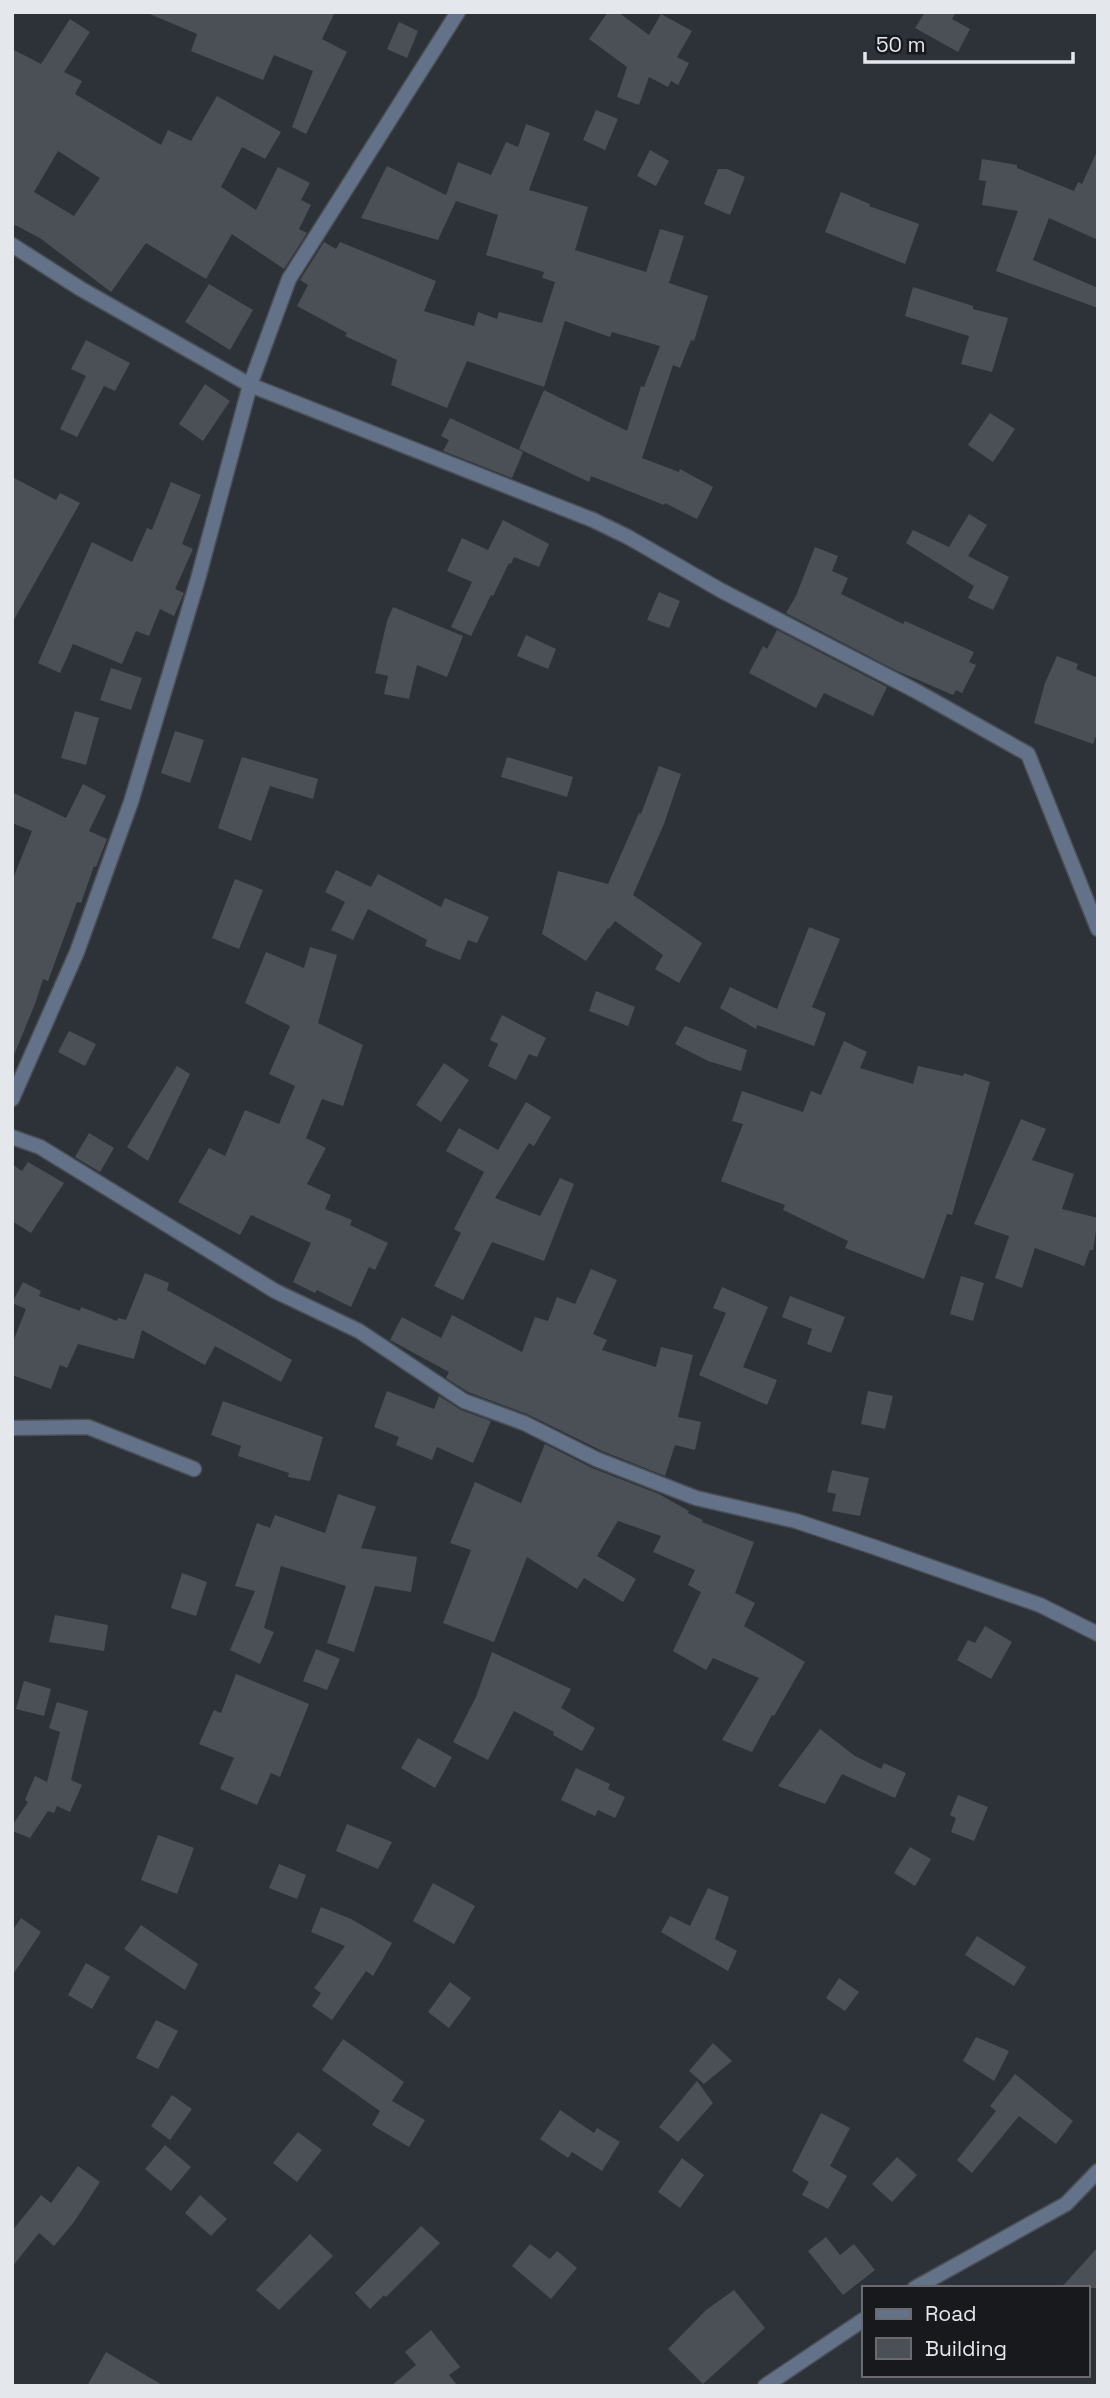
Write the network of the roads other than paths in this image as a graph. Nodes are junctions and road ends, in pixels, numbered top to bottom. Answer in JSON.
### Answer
{"nodes":[{"id":1,"x":458,"y":12,"type":"edge"},
{"id":2,"x":12,"y":245,"type":"edge"},
{"id":3,"x":250,"y":385,"type":"junction"},
{"id":4,"x":1098,"y":929,"type":"edge"},
{"id":5,"x":12,"y":1099,"type":"edge"},
{"id":6,"x":12,"y":1137,"type":"edge"},
{"id":7,"x":12,"y":1428,"type":"edge"},
{"id":8,"x":194,"y":1469,"type":"dead end"},
{"id":9,"x":1098,"y":1634,"type":"edge"},
{"id":10,"x":1098,"y":2171,"type":"edge"},
{"id":11,"x":919,"y":2286,"type":"edge"},
{"id":12,"x":862,"y":2321,"type":"edge"},
{"id":13,"x":765,"y":2386,"type":"edge"}],
"edges":[{"from":1,"to":3,"type":"street"},
{"from":2,"to":3,"type":"street"},
{"from":3,"to":4,"type":"street"},
{"from":3,"to":5,"type":"street"},
{"from":6,"to":9,"type":"street"},
{"from":7,"to":8,"type":"street"},
{"from":10,"to":11,"type":"street"},
{"from":12,"to":13,"type":"street"}]}
